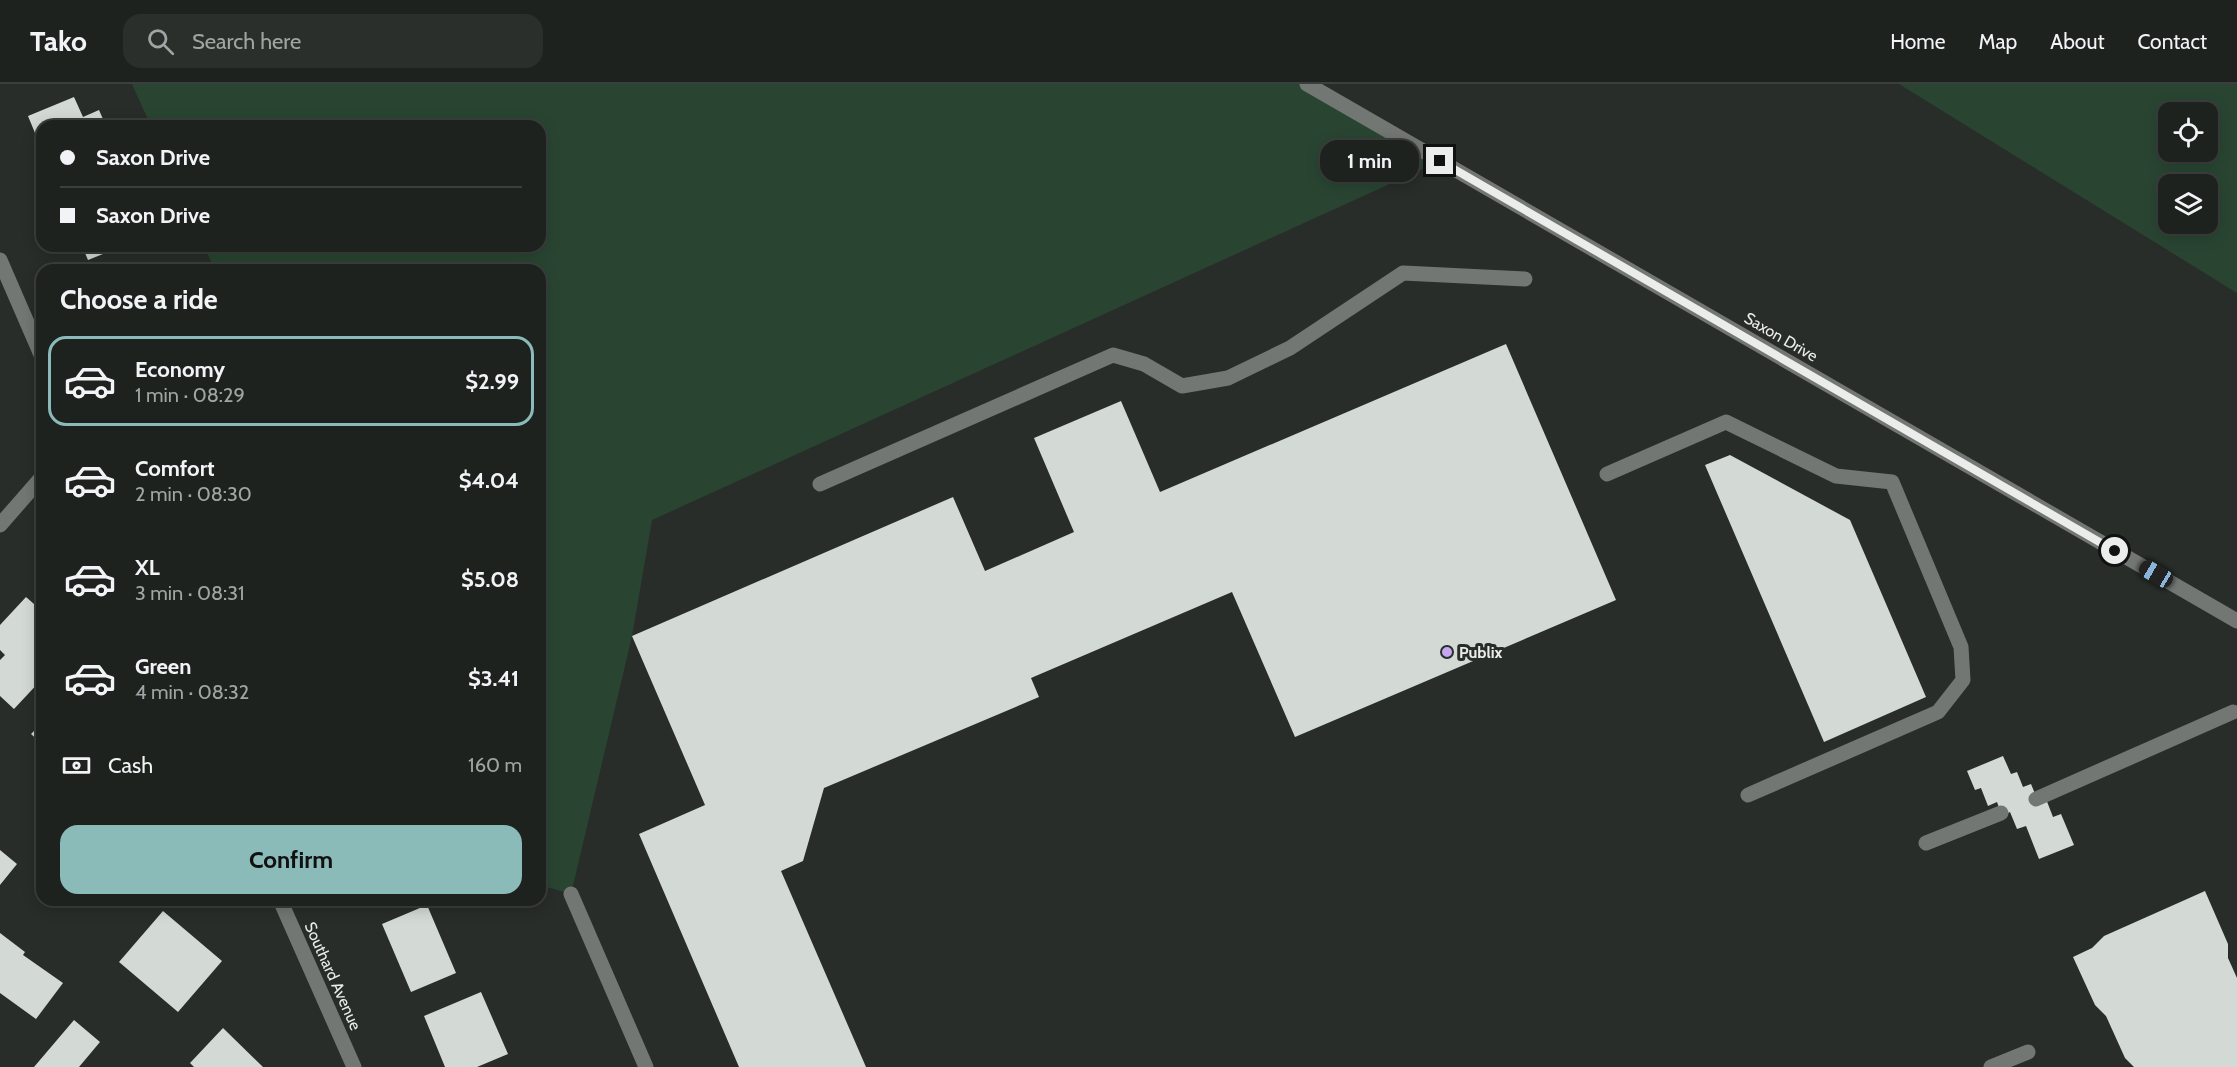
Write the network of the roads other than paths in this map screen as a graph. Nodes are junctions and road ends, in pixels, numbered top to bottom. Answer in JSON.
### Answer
{"nodes":[{"id":1,"x":1307,"y":84,"type":"edge"},
{"id":2,"x":0,"y":260,"type":"edge"},
{"id":3,"x":1525,"y":279,"type":"dead end"},
{"id":4,"x":36,"y":343,"type":"edge"},
{"id":5,"x":1607,"y":474,"type":"dead end"},
{"id":6,"x":36,"y":484,"type":"edge"},
{"id":7,"x":820,"y":484,"type":"dead end"},
{"id":8,"x":0,"y":525,"type":"edge"},
{"id":9,"x":2237,"y":621,"type":"edge"},
{"id":10,"x":2233,"y":712,"type":"dead end"},
{"id":11,"x":1748,"y":795,"type":"dead end"},
{"id":12,"x":2036,"y":798,"type":"dead end"},
{"id":13,"x":2001,"y":813,"type":"dead end"},
{"id":14,"x":1926,"y":843,"type":"dead end"},
{"id":15,"x":571,"y":894,"type":"dead end"},
{"id":16,"x":283,"y":906,"type":"edge"},
{"id":17,"x":2028,"y":1052,"type":"dead end"},
{"id":18,"x":354,"y":1067,"type":"edge"},
{"id":19,"x":646,"y":1067,"type":"edge"},
{"id":20,"x":1991,"y":1067,"type":"edge"}],
"edges":[{"from":1,"to":9,"type":"street","name":"Saxon Drive"},
{"from":2,"to":4,"type":"street"},
{"from":3,"to":7,"type":"street"},
{"from":5,"to":11,"type":"street"},
{"from":6,"to":8,"type":"street"},
{"from":10,"to":12,"type":"street"},
{"from":13,"to":14,"type":"street"},
{"from":15,"to":19,"type":"street"},
{"from":16,"to":18,"type":"street","name":"Southard Avenue"},
{"from":17,"to":20,"type":"street"}]}
